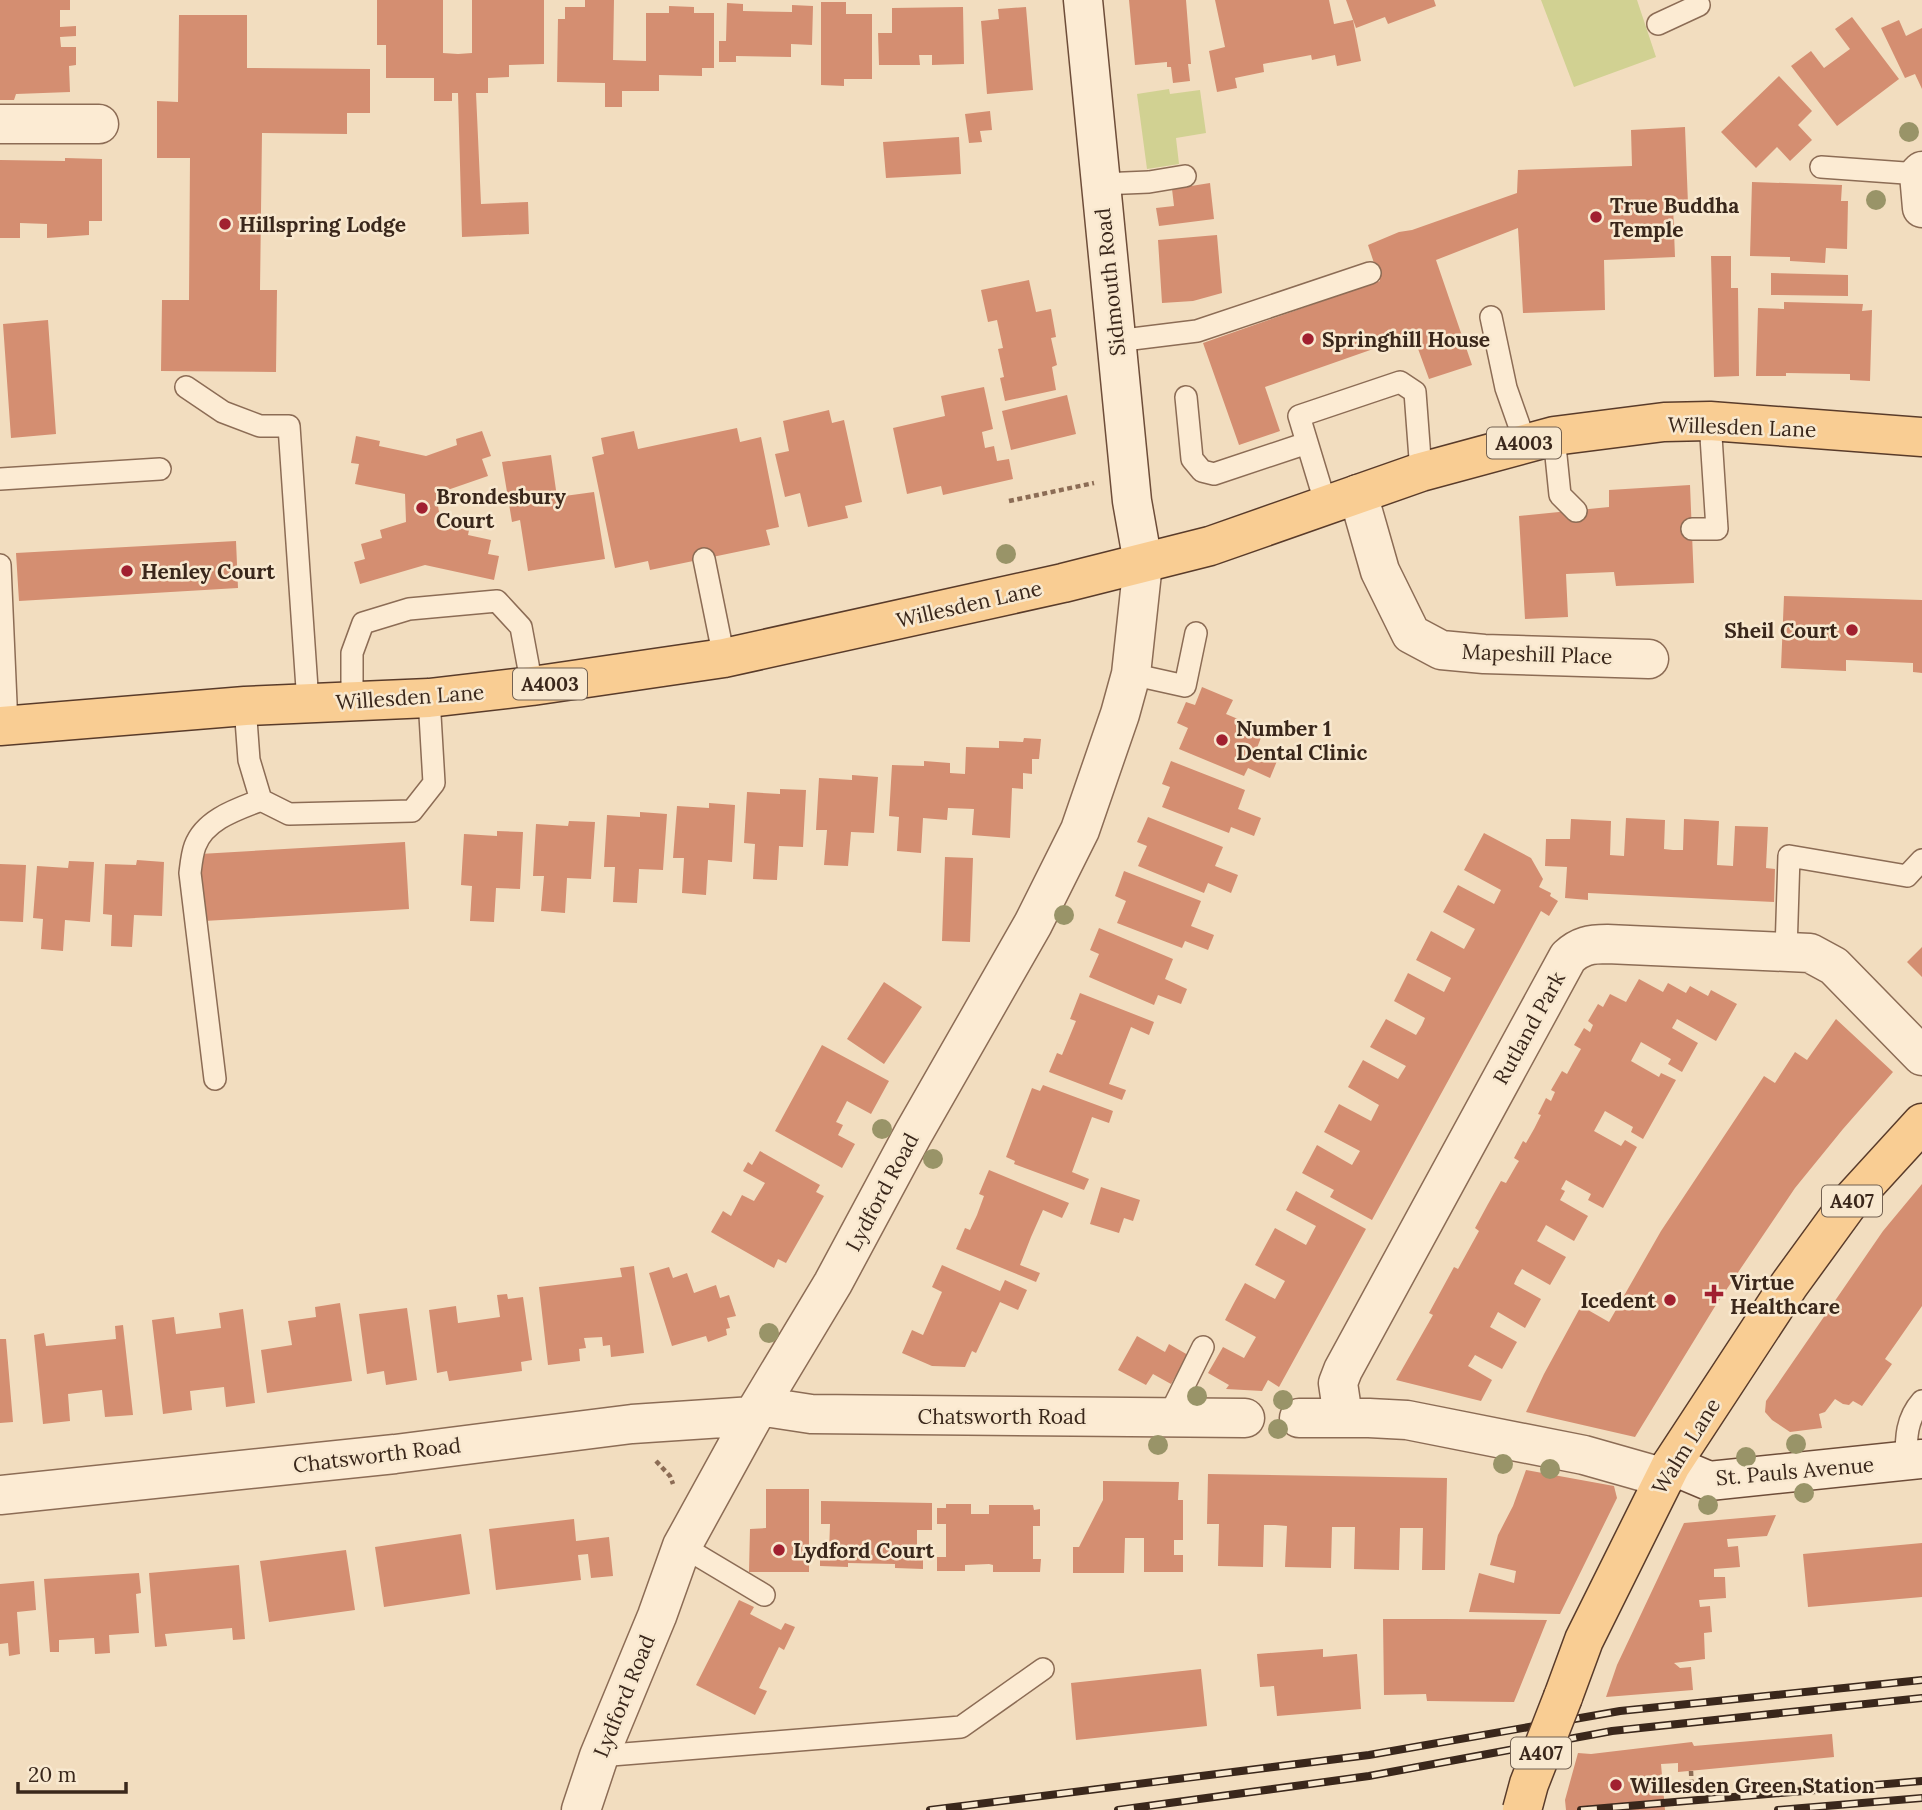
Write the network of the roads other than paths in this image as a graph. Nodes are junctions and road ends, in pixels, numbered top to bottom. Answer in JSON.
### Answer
{"nodes":[{"id":1,"x":1083,"y":0,"type":"edge"},
{"id":2,"x":1703,"y":2,"type":"edge"},
{"id":3,"x":1658,"y":24,"type":"dead end"},
{"id":4,"x":0,"y":124,"type":"edge"},
{"id":5,"x":99,"y":124,"type":"dead end"},
{"id":6,"x":1821,"y":167,"type":"dead end"},
{"id":7,"x":1185,"y":176,"type":"dead end"},
{"id":8,"x":1101,"y":184,"type":"junction"},
{"id":9,"x":1921,"y":184,"type":"edge"},
{"id":10,"x":1370,"y":273,"type":"dead end"},
{"id":11,"x":1492,"y":317,"type":"dead end"},
{"id":12,"x":1116,"y":341,"type":"junction"},
{"id":13,"x":186,"y":387,"type":"dead end"},
{"id":14,"x":1186,"y":397,"type":"dead end"},
{"id":15,"x":1710,"y":421,"type":"junction"},
{"id":16,"x":1922,"y":437,"type":"edge"},
{"id":17,"x":1540,"y":439,"type":"junction"},
{"id":18,"x":1307,"y":443,"type":"junction"},
{"id":19,"x":160,"y":469,"type":"dead end"},
{"id":20,"x":1421,"y":472,"type":"junction"},
{"id":21,"x":0,"y":479,"type":"edge"},
{"id":22,"x":1342,"y":499,"type":"junction"},
{"id":23,"x":1576,"y":511,"type":"dead end"},
{"id":24,"x":1692,"y":528,"type":"dead end"},
{"id":25,"x":704,"y":559,"type":"dead end"},
{"id":26,"x":1143,"y":563,"type":"junction"},
{"id":27,"x":0,"y":565,"type":"edge"},
{"id":28,"x":1196,"y":633,"type":"dead end"},
{"id":29,"x":724,"y":658,"type":"junction"},
{"id":30,"x":1648,"y":659,"type":"dead end"},
{"id":31,"x":1130,"y":674,"type":"junction"},
{"id":32,"x":532,"y":686,"type":"junction"},
{"id":33,"x":429,"y":698,"type":"junction"},
{"id":34,"x":352,"y":701,"type":"junction"},
{"id":35,"x":308,"y":703,"type":"junction"},
{"id":36,"x":245,"y":706,"type":"junction"},
{"id":37,"x":3,"y":726,"type":"edge"},
{"id":38,"x":261,"y":800,"type":"junction"},
{"id":39,"x":1922,"y":860,"type":"edge"},
{"id":40,"x":1786,"y":951,"type":"junction"},
{"id":41,"x":1922,"y":1056,"type":"edge"},
{"id":42,"x":215,"y":1079,"type":"dead end"},
{"id":43,"x":1922,"y":1123,"type":"edge"},
{"id":44,"x":1203,"y":1347,"type":"dead end"},
{"id":45,"x":1922,"y":1401,"type":"edge"},
{"id":46,"x":756,"y":1411,"type":"junction"},
{"id":47,"x":1343,"y":1417,"type":"junction"},
{"id":48,"x":1168,"y":1418,"type":"junction"},
{"id":49,"x":1245,"y":1418,"type":"dead end"},
{"id":50,"x":1299,"y":1418,"type":"dead end"},
{"id":51,"x":1914,"y":1460,"type":"edge"},
{"id":52,"x":1668,"y":1472,"type":"junction"},
{"id":53,"x":0,"y":1495,"type":"edge"},
{"id":54,"x":682,"y":1546,"type":"junction"},
{"id":55,"x":764,"y":1595,"type":"dead end"},
{"id":56,"x":1043,"y":1669,"type":"dead end"},
{"id":57,"x":598,"y":1756,"type":"junction"},
{"id":58,"x":581,"y":1810,"type":"edge"},
{"id":59,"x":1522,"y":1810,"type":"edge"}],
"edges":[{"from":1,"to":8,"type":"street","name":"Sidmouth Road"},
{"from":2,"to":3,"type":"lane"},
{"from":4,"to":5,"type":"street"},
{"from":6,"to":9,"type":"lane"},
{"from":7,"to":8,"type":"lane"},
{"from":8,"to":12,"type":"street","name":"Sidmouth Road"},
{"from":10,"to":12,"type":"lane"},
{"from":11,"to":17,"type":"lane"},
{"from":12,"to":26,"type":"street","name":"Sidmouth Road"},
{"from":13,"to":35,"type":"lane"},
{"from":14,"to":18,"type":"lane"},
{"from":15,"to":16,"type":"main road","name":"Willesden Lane","number":"A4003"},
{"from":15,"to":17,"type":"main road","name":"Willesden Lane","number":"A4003"},
{"from":15,"to":24,"type":"lane"},
{"from":17,"to":20,"type":"main road","name":"Willesden Lane","number":"A4003"},
{"from":17,"to":23,"type":"lane"},
{"from":18,"to":20,"type":"lane"},
{"from":18,"to":22,"type":"lane"},
{"from":19,"to":21,"type":"lane"},
{"from":20,"to":22,"type":"main road","name":"Willesden Lane","number":"A4003"},
{"from":22,"to":26,"type":"main road","name":"Willesden Lane","number":"A4003"},
{"from":22,"to":30,"type":"street","name":"Mapeshill Place"},
{"from":25,"to":29,"type":"lane"},
{"from":26,"to":29,"type":"main road","name":"Willesden Lane","number":"A4003"},
{"from":26,"to":31,"type":"street","name":"Lydford Road"},
{"from":27,"to":37,"type":"lane"},
{"from":28,"to":31,"type":"lane"},
{"from":29,"to":32,"type":"main road","name":"Willesden Lane","number":"A4003"},
{"from":31,"to":46,"type":"street","name":"Lydford Road"},
{"from":32,"to":33,"type":"main road","name":"Willesden Lane","number":"A4003"},
{"from":32,"to":34,"type":"lane"},
{"from":33,"to":34,"type":"main road","name":"Willesden Lane","number":"A4003"},
{"from":33,"to":38,"type":"lane"},
{"from":34,"to":35,"type":"main road","name":"Willesden Lane","number":"A4003"},
{"from":35,"to":36,"type":"main road","name":"Willesden Lane","number":"A4003"},
{"from":36,"to":37,"type":"main road","name":"Willesden Lane","number":"A4003"},
{"from":36,"to":38,"type":"lane"},
{"from":38,"to":42,"type":"lane"},
{"from":39,"to":40,"type":"lane"},
{"from":40,"to":41,"type":"street","name":"Rutland Park"},
{"from":40,"to":47,"type":"street","name":"Rutland Park"},
{"from":43,"to":52,"type":"main road","name":"Walm Lane","number":"A407"},
{"from":44,"to":48,"type":"lane"},
{"from":45,"to":51,"type":"lane"},
{"from":46,"to":48,"type":"street","name":"Chatsworth Road"},
{"from":46,"to":53,"type":"street","name":"Chatsworth Road"},
{"from":46,"to":54,"type":"street","name":"Lydford Road"},
{"from":47,"to":50,"type":"street"},
{"from":47,"to":52,"type":"street"},
{"from":48,"to":49,"type":"street","name":"Chatsworth Road"},
{"from":51,"to":52,"type":"street","name":"St. Pauls Avenue"},
{"from":52,"to":59,"type":"main road","name":"Walm Lane","number":"A407","bridge":true},
{"from":54,"to":55,"type":"lane"},
{"from":54,"to":57,"type":"street","name":"Lydford Road"},
{"from":56,"to":57,"type":"lane"},
{"from":57,"to":58,"type":"street","name":"Lydford Road"}]}
